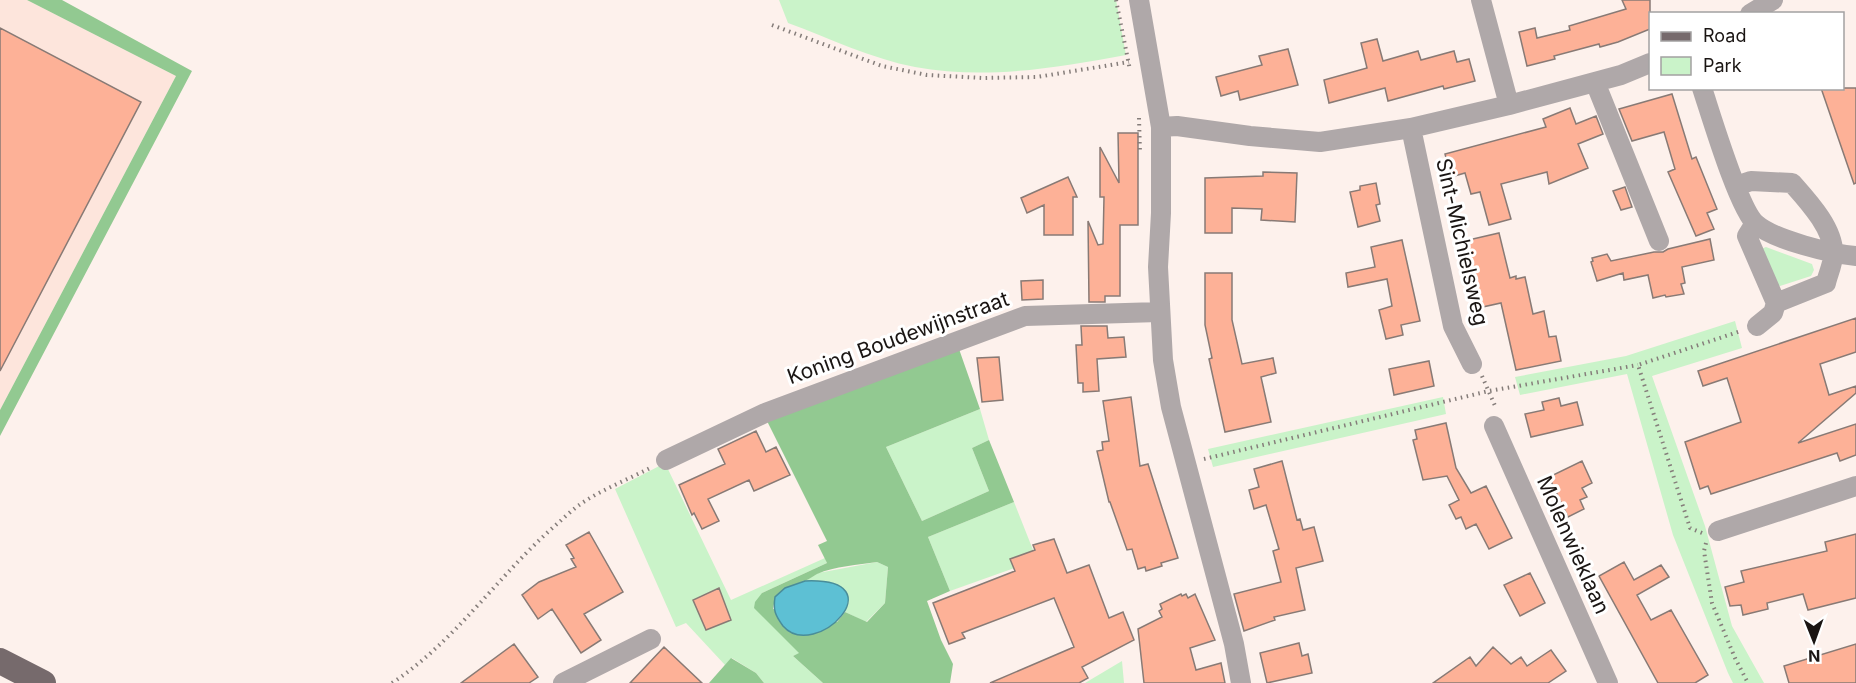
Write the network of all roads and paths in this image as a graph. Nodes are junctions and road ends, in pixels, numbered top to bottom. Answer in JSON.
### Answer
{"nodes":[{"id":1,"x":1139,"y":0,"type":"edge"},
{"id":2,"x":1481,"y":0,"type":"edge"},
{"id":3,"x":1773,"y":0,"type":"edge"},
{"id":4,"x":1753,"y":12,"type":"edge"},
{"id":5,"x":772,"y":25,"type":"dead end"},
{"id":6,"x":1150,"y":58,"type":"junction"},
{"id":7,"x":1649,"y":63,"type":"edge"},
{"id":8,"x":1596,"y":82,"type":"junction"},
{"id":9,"x":1702,"y":90,"type":"edge"},
{"id":10,"x":1509,"y":105,"type":"junction"},
{"id":11,"x":1161,"y":127,"type":"junction"},
{"id":12,"x":1412,"y":128,"type":"junction"},
{"id":13,"x":1736,"y":186,"type":"junction"},
{"id":14,"x":1755,"y":223,"type":"junction"},
{"id":15,"x":1659,"y":241,"type":"dead end"},
{"id":16,"x":1834,"y":254,"type":"junction"},
{"id":17,"x":1856,"y":256,"type":"edge"},
{"id":18,"x":1776,"y":303,"type":"junction"},
{"id":19,"x":1159,"y":312,"type":"junction"},
{"id":20,"x":1757,"y":326,"type":"joint"},
{"id":21,"x":1472,"y":364,"type":"joint"},
{"id":22,"x":1638,"y":365,"type":"junction"},
{"id":23,"x":1489,"y":391,"type":"junction"},
{"id":24,"x":1494,"y":426,"type":"joint"},
{"id":25,"x":1201,"y":448,"type":"dead end"},
{"id":26,"x":1204,"y":459,"type":"junction"},
{"id":27,"x":666,"y":460,"type":"joint"},
{"id":28,"x":1207,"y":470,"type":"dead end"},
{"id":29,"x":1856,"y":486,"type":"edge"},
{"id":30,"x":1718,"y":531,"type":"dead end"},
{"id":31,"x":651,"y":639,"type":"dead end"},
{"id":32,"x":0,"y":661,"type":"edge"},
{"id":33,"x":573,"y":680,"type":"edge"},
{"id":34,"x":43,"y":683,"type":"edge"},
{"id":35,"x":392,"y":683,"type":"edge"},
{"id":36,"x":1241,"y":683,"type":"edge"},
{"id":37,"x":1608,"y":683,"type":"edge"},
{"id":38,"x":1748,"y":683,"type":"edge"}],
"edges":[{"from":1,"to":6,"type":"street"},
{"from":2,"to":10,"type":"street"},
{"from":3,"to":4,"type":"street"},
{"from":5,"to":6,"type":"path"},
{"from":6,"to":11,"type":"street"},
{"from":7,"to":8,"type":"street"},
{"from":8,"to":10,"type":"street"},
{"from":8,"to":15,"type":"street"},
{"from":9,"to":13,"type":"street"},
{"from":10,"to":12,"type":"street"},
{"from":11,"to":12,"type":"street"},
{"from":11,"to":19,"type":"street"},
{"from":12,"to":21,"type":"street","name":"Sint-Michielsweg"},
{"from":13,"to":14,"type":"street"},
{"from":13,"to":16,"type":"street"},
{"from":14,"to":16,"type":"street"},
{"from":14,"to":18,"type":"street"},
{"from":16,"to":17,"type":"street"},
{"from":16,"to":18,"type":"street"},
{"from":18,"to":20,"type":"street"},
{"from":19,"to":27,"type":"street","name":"Koning Boudewijnstraat"},
{"from":19,"to":36,"type":"street"},
{"from":20,"to":22,"type":"path"},
{"from":21,"to":23,"type":"path"},
{"from":22,"to":23,"type":"path"},
{"from":22,"to":38,"type":"path"},
{"from":23,"to":24,"type":"path"},
{"from":23,"to":26,"type":"path"},
{"from":24,"to":37,"type":"street","name":"Molenwieklaan"},
{"from":25,"to":26,"type":"path"},
{"from":26,"to":28,"type":"path"},
{"from":27,"to":35,"type":"path"},
{"from":29,"to":30,"type":"street"},
{"from":31,"to":33,"type":"street"},
{"from":32,"to":34,"type":"main road"}]}
